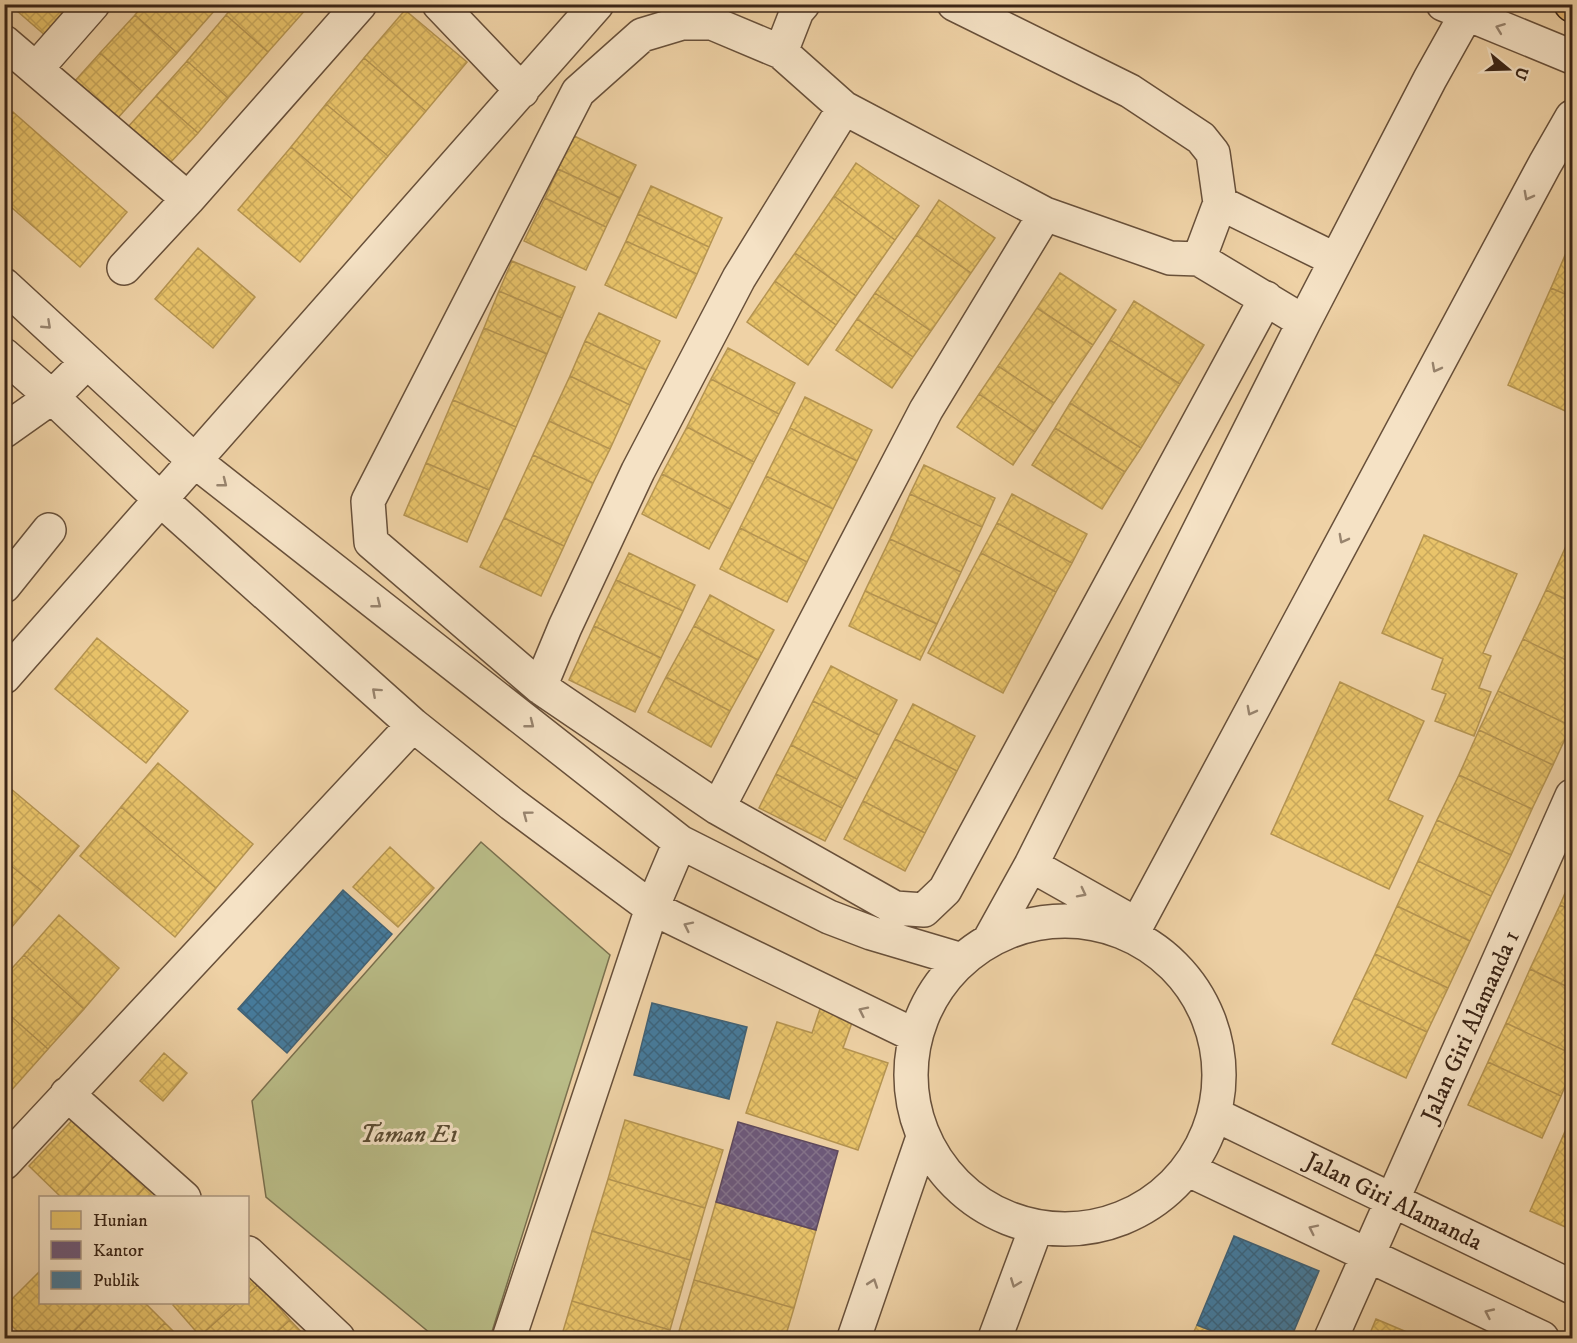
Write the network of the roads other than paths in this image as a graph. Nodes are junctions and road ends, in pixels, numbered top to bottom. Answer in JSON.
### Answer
{"nodes":[{"id":1,"x":93,"y":4,"type":"edge"},
{"id":2,"x":360,"y":4,"type":"edge"},
{"id":3,"x":439,"y":4,"type":"edge"},
{"id":4,"x":597,"y":4,"type":"edge"},
{"id":5,"x":803,"y":4,"type":"edge"},
{"id":6,"x":954,"y":4,"type":"edge"},
{"id":7,"x":1460,"y":8,"type":"edge"},
{"id":8,"x":4,"y":42,"type":"edge"},
{"id":9,"x":781,"y":52,"type":"junction"},
{"id":10,"x":1572,"y":57,"type":"edge"},
{"id":11,"x":36,"y":69,"type":"junction"},
{"id":12,"x":522,"y":91,"type":"junction"},
{"id":13,"x":844,"y":108,"type":"junction"},
{"id":14,"x":1572,"y":117,"type":"edge"},
{"id":15,"x":188,"y":199,"type":"junction"},
{"id":16,"x":1220,"y":203,"type":"junction"},
{"id":17,"x":1045,"y":214,"type":"junction"},
{"id":18,"x":1199,"y":259,"type":"junction"},
{"id":19,"x":1336,"y":260,"type":"junction"},
{"id":20,"x":124,"y":268,"type":"dead end"},
{"id":21,"x":4,"y":285,"type":"edge"},
{"id":22,"x":1266,"y":298,"type":"junction"},
{"id":23,"x":1304,"y":322,"type":"junction"},
{"id":24,"x":4,"y":355,"type":"edge"},
{"id":25,"x":87,"y":362,"type":"junction"},
{"id":26,"x":52,"y":397,"type":"junction"},
{"id":27,"x":4,"y":431,"type":"edge"},
{"id":28,"x":196,"y":462,"type":"junction"},
{"id":29,"x":160,"y":499,"type":"junction"},
{"id":30,"x":49,"y":530,"type":"dead end"},
{"id":31,"x":4,"y":586,"type":"edge"},
{"id":32,"x":4,"y":677,"type":"edge"},
{"id":33,"x":540,"y":687,"type":"junction"},
{"id":34,"x":413,"y":725,"type":"junction"},
{"id":35,"x":1572,"y":796,"type":"edge"},
{"id":36,"x":718,"y":808,"type":"junction"},
{"id":37,"x":680,"y":842,"type":"junction"},
{"id":38,"x":1031,"y":865,"type":"junction"},
{"id":39,"x":652,"y":908,"type":"junction"},
{"id":40,"x":1134,"y":929,"type":"junction"},
{"id":41,"x":990,"y":939,"type":"junction"},
{"id":42,"x":962,"y":960,"type":"junction"},
{"id":43,"x":916,"y":1036,"type":"junction"},
{"id":44,"x":67,"y":1094,"type":"junction"},
{"id":45,"x":1216,"y":1115,"type":"junction"},
{"id":46,"x":923,"y":1137,"type":"junction"},
{"id":47,"x":4,"y":1163,"type":"edge"},
{"id":48,"x":1189,"y":1170,"type":"junction"},
{"id":49,"x":183,"y":1196,"type":"edge"},
{"id":50,"x":1392,"y":1201,"type":"junction"},
{"id":51,"x":1036,"y":1228,"type":"junction"},
{"id":52,"x":249,"y":1254,"type":"edge"},
{"id":53,"x":1369,"y":1256,"type":"junction"},
{"id":54,"x":1572,"y":1287,"type":"edge"},
{"id":55,"x":338,"y":1338,"type":"edge"},
{"id":56,"x":508,"y":1338,"type":"edge"},
{"id":57,"x":854,"y":1338,"type":"edge"},
{"id":58,"x":995,"y":1338,"type":"edge"},
{"id":59,"x":1331,"y":1338,"type":"edge"},
{"id":60,"x":1542,"y":1338,"type":"edge"}],
"edges":[{"from":1,"to":11,"type":"street"},
{"from":2,"to":15,"type":"street"},
{"from":3,"to":12,"type":"street"},
{"from":4,"to":12,"type":"street"},
{"from":5,"to":9,"type":"street"},
{"from":6,"to":16,"type":"street"},
{"from":10,"to":7,"type":"street","one_way":true},
{"from":7,"to":19,"type":"street"},
{"from":8,"to":11,"type":"street"},
{"from":9,"to":13,"type":"street"},
{"from":9,"to":33,"type":"street"},
{"from":11,"to":15,"type":"street"},
{"from":12,"to":28,"type":"street"},
{"from":13,"to":17,"type":"street"},
{"from":13,"to":33,"type":"street"},
{"from":14,"to":40,"type":"street","one_way":true},
{"from":15,"to":20,"type":"street"},
{"from":16,"to":18,"type":"street"},
{"from":16,"to":19,"type":"street"},
{"from":17,"to":18,"type":"street"},
{"from":17,"to":36,"type":"street"},
{"from":18,"to":22,"type":"street"},
{"from":19,"to":23,"type":"street"},
{"from":21,"to":25,"type":"street","one_way":true},
{"from":22,"to":23,"type":"street"},
{"from":22,"to":36,"type":"street"},
{"from":23,"to":38,"type":"street"},
{"from":24,"to":26,"type":"street"},
{"from":25,"to":26,"type":"street"},
{"from":25,"to":28,"type":"street"},
{"from":26,"to":27,"type":"street"},
{"from":26,"to":29,"type":"street"},
{"from":28,"to":29,"type":"street"},
{"from":28,"to":37,"type":"street","one_way":true},
{"from":29,"to":32,"type":"street"},
{"from":34,"to":29,"type":"street","one_way":true},
{"from":30,"to":31,"type":"street"},
{"from":33,"to":36,"type":"street"},
{"from":39,"to":34,"type":"street","one_way":true},
{"from":34,"to":44,"type":"street"},
{"from":35,"to":50,"type":"street","name":"Jalan Giri Alamanda 1"},
{"from":37,"to":39,"type":"street"},
{"from":37,"to":42,"type":"street"},
{"from":38,"to":40,"type":"street","one_way":true},
{"from":38,"to":41,"type":"street"},
{"from":43,"to":39,"type":"street","one_way":true},
{"from":39,"to":56,"type":"street"},
{"from":40,"to":41,"type":"street"},
{"from":40,"to":45,"type":"street"},
{"from":41,"to":42,"type":"street"},
{"from":42,"to":43,"type":"street"},
{"from":43,"to":46,"type":"street"},
{"from":44,"to":47,"type":"street"},
{"from":44,"to":49,"type":"street"},
{"from":45,"to":48,"type":"street"},
{"from":45,"to":50,"type":"street","name":"Jalan Giri Alamanda"},
{"from":46,"to":51,"type":"street"},
{"from":57,"to":46,"type":"street","one_way":true},
{"from":48,"to":51,"type":"street"},
{"from":53,"to":48,"type":"street","one_way":true},
{"from":50,"to":53,"type":"street","name":"Jalan Giri Alamanda 1"},
{"from":50,"to":54,"type":"street","name":"Jalan Giri Alamanda"},
{"from":51,"to":58,"type":"street","one_way":true},
{"from":52,"to":55,"type":"street"},
{"from":53,"to":59,"type":"street","name":"Jalan Giri Alamanda 1"},
{"from":60,"to":53,"type":"street","one_way":true}]}
